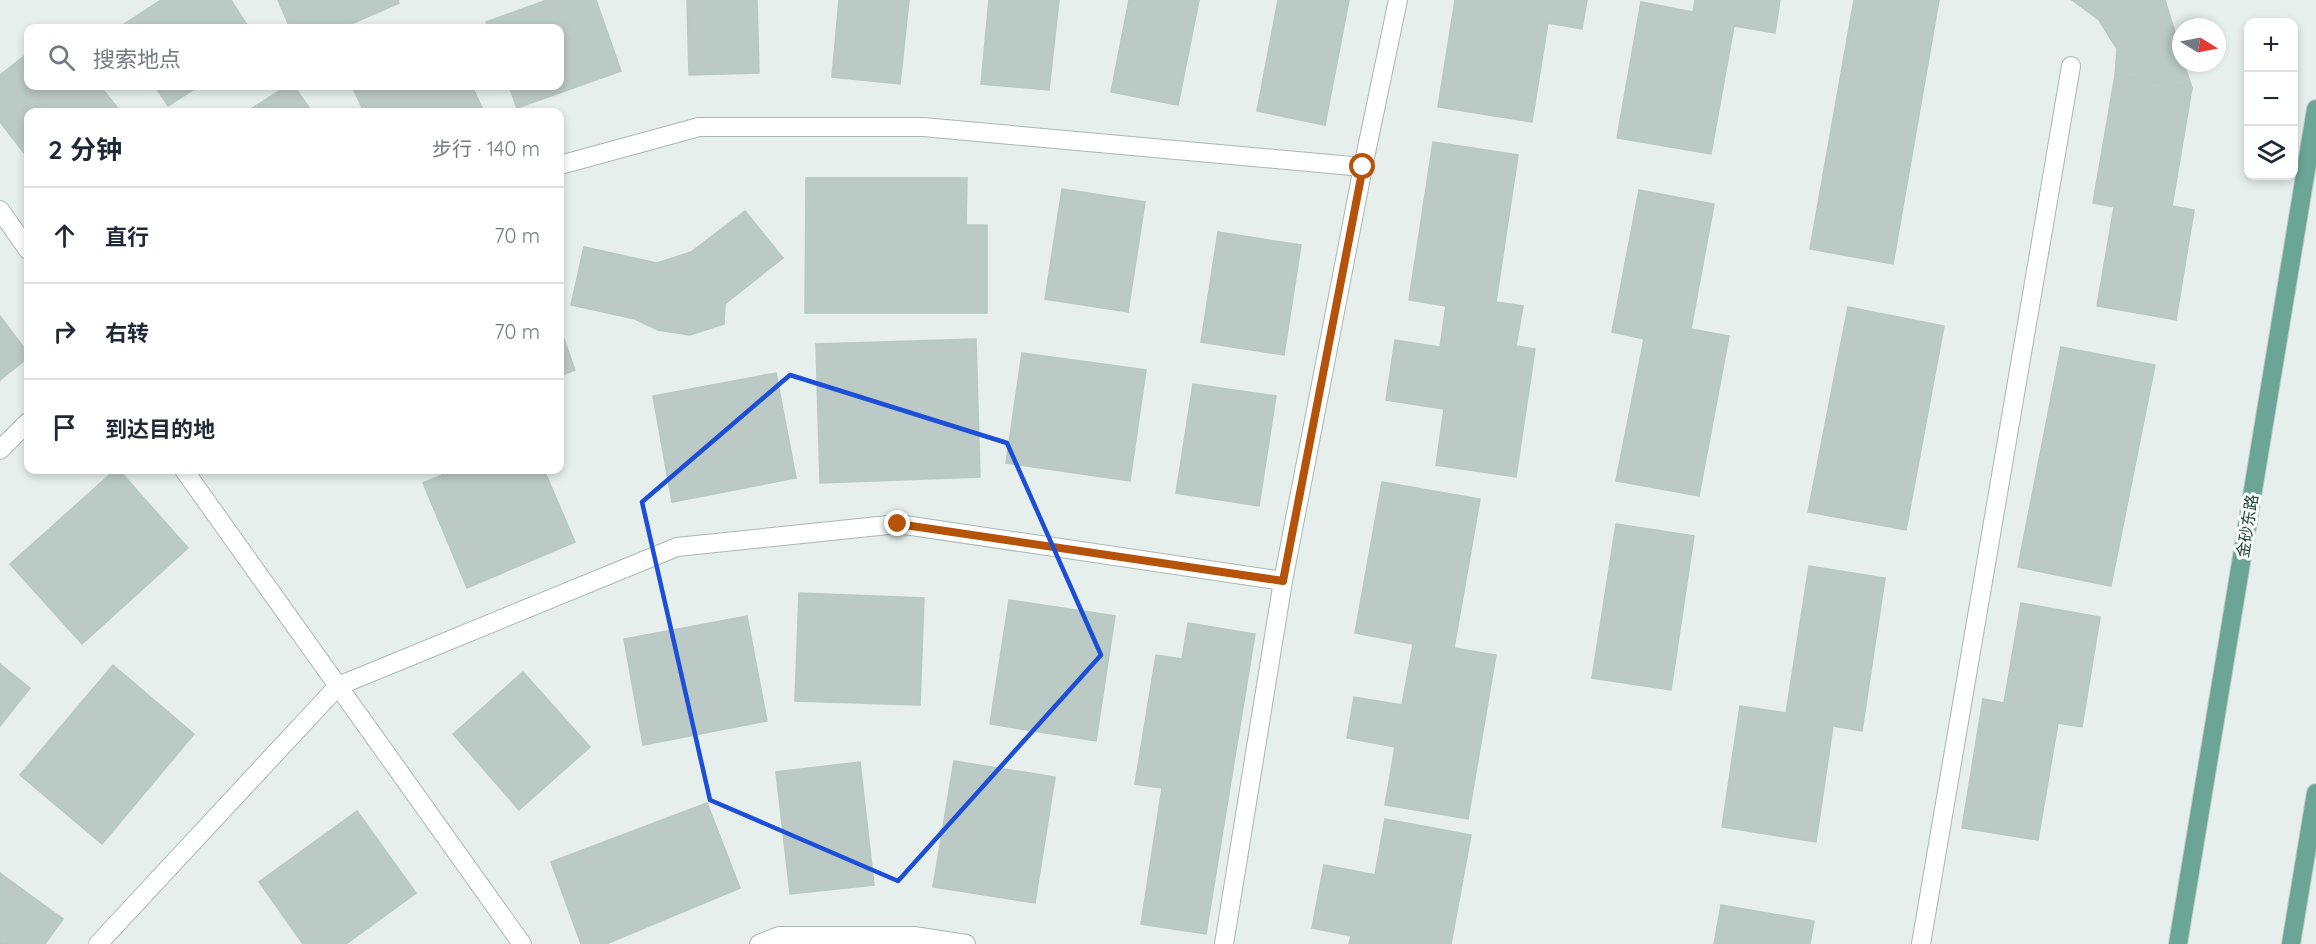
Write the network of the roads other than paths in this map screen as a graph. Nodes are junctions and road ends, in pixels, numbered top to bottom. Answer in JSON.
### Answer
{"nodes":[{"id":1,"x":1398,"y":0,"type":"edge"},
{"id":2,"x":2071,"y":66,"type":"dead end"},
{"id":3,"x":2316,"y":109,"type":"edge"},
{"id":4,"x":564,"y":164,"type":"edge"},
{"id":5,"x":1363,"y":167,"type":"junction"},
{"id":6,"x":0,"y":210,"type":"edge"},
{"id":7,"x":24,"y":244,"type":"edge"},
{"id":8,"x":24,"y":426,"type":"edge"},
{"id":9,"x":0,"y":450,"type":"edge"},
{"id":10,"x":187,"y":474,"type":"edge"},
{"id":11,"x":1283,"y":581,"type":"junction"},
{"id":12,"x":338,"y":686,"type":"junction"},
{"id":13,"x":2316,"y":793,"type":"edge"},
{"id":14,"x":98,"y":944,"type":"edge"},
{"id":15,"x":522,"y":944,"type":"edge"},
{"id":16,"x":759,"y":944,"type":"edge"},
{"id":17,"x":966,"y":944,"type":"edge"},
{"id":18,"x":1224,"y":944,"type":"edge"},
{"id":19,"x":1921,"y":944,"type":"edge"},
{"id":20,"x":2178,"y":944,"type":"edge"},
{"id":21,"x":2291,"y":944,"type":"edge"}],
"edges":[{"from":1,"to":5,"type":"street"},
{"from":2,"to":19,"type":"street"},
{"from":3,"to":20,"type":"main road","name":"金砂东路"},
{"from":4,"to":5,"type":"street"},
{"from":5,"to":11,"type":"street"},
{"from":6,"to":7,"type":"street"},
{"from":8,"to":9,"type":"street"},
{"from":10,"to":12,"type":"street"},
{"from":11,"to":12,"type":"street"},
{"from":11,"to":18,"type":"street"},
{"from":12,"to":14,"type":"street"},
{"from":12,"to":15,"type":"street"},
{"from":13,"to":21,"type":"main road"},
{"from":16,"to":17,"type":"street"}]}
